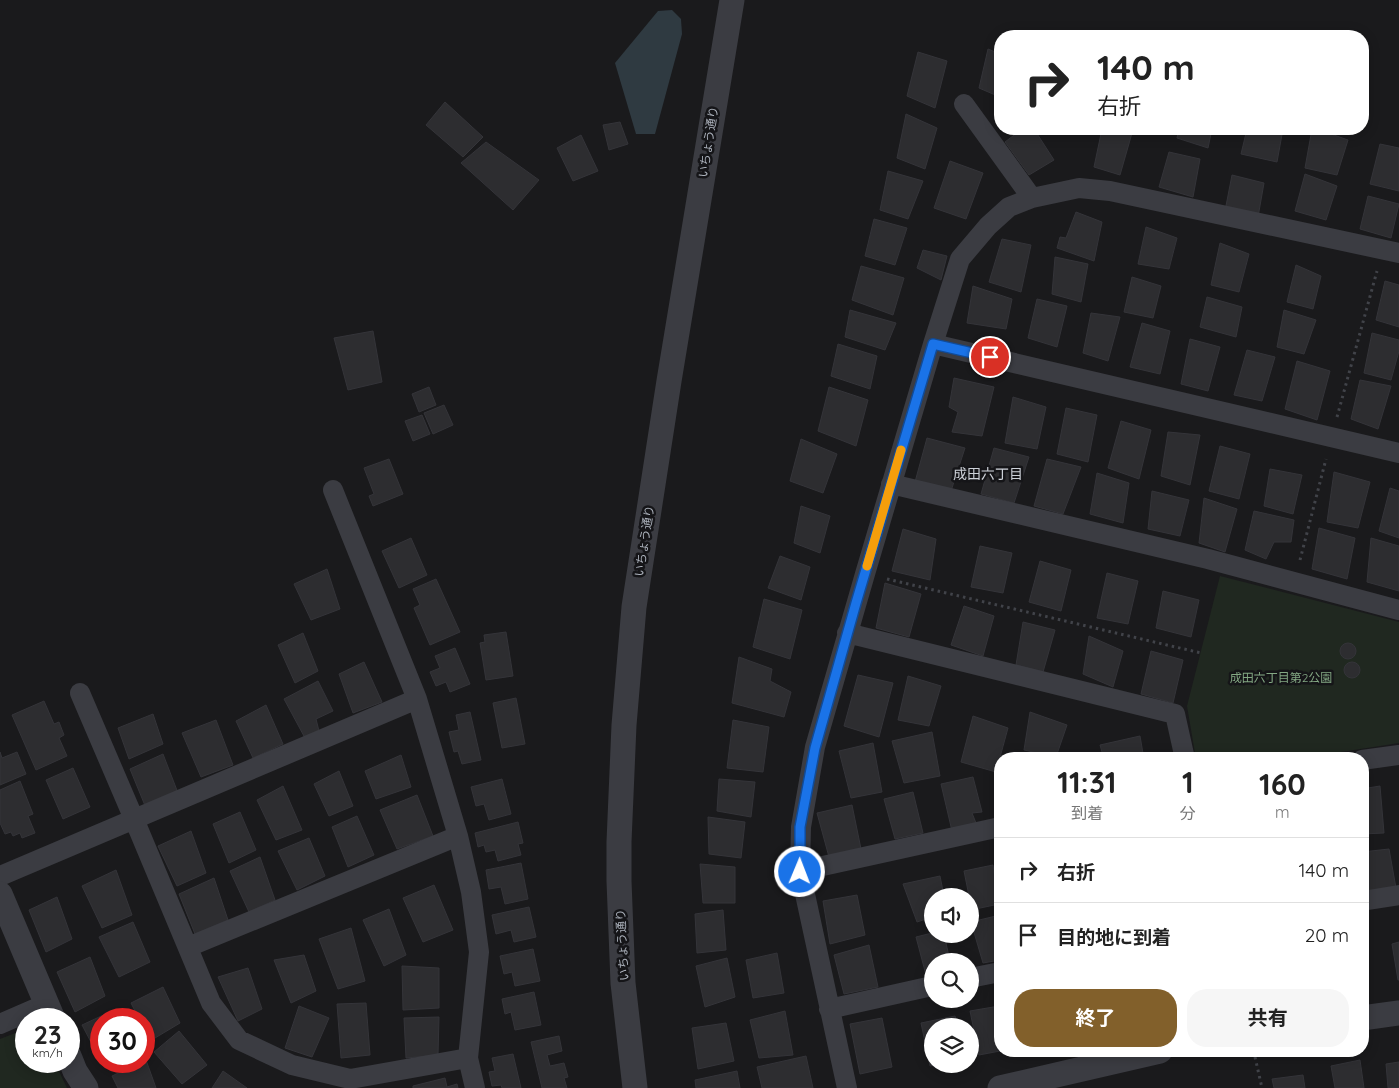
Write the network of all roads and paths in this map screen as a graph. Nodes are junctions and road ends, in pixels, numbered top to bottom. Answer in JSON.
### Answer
{"nodes":[{"id":1,"x":732,"y":0,"type":"edge"},
{"id":2,"x":964,"y":104,"type":"dead end"},
{"id":3,"x":1032,"y":198,"type":"junction"},
{"id":4,"x":1399,"y":253,"type":"edge"},
{"id":5,"x":933,"y":344,"type":"junction"},
{"id":6,"x":1399,"y":453,"type":"edge"},
{"id":7,"x":891,"y":484,"type":"junction"},
{"id":8,"x":333,"y":490,"type":"dead end"},
{"id":9,"x":864,"y":574,"type":"junction"},
{"id":10,"x":1399,"y":610,"type":"edge"},
{"id":11,"x":847,"y":633,"type":"junction"},
{"id":12,"x":1200,"y":653,"type":"dead end"},
{"id":13,"x":80,"y":693,"type":"dead end"},
{"id":14,"x":417,"y":699,"type":"junction"},
{"id":15,"x":1183,"y":752,"type":"edge"},
{"id":16,"x":1399,"y":755,"type":"edge"},
{"id":17,"x":1369,"y":759,"type":"edge"},
{"id":18,"x":134,"y":819,"type":"junction"},
{"id":19,"x":994,"y":828,"type":"edge"},
{"id":20,"x":458,"y":836,"type":"junction"},
{"id":21,"x":800,"y":872,"type":"junction"},
{"id":22,"x":0,"y":876,"type":"edge"},
{"id":23,"x":0,"y":894,"type":"edge"},
{"id":24,"x":1399,"y":895,"type":"edge"},
{"id":25,"x":1369,"y":900,"type":"edge"},
{"id":26,"x":188,"y":946,"type":"junction"},
{"id":27,"x":994,"y":973,"type":"edge"},
{"id":28,"x":979,"y":976,"type":"edge"},
{"id":29,"x":924,"y":988,"type":"edge"},
{"id":30,"x":48,"y":1008,"type":"edge"},
{"id":31,"x":829,"y":1009,"type":"junction"},
{"id":32,"x":1399,"y":1013,"type":"edge"},
{"id":33,"x":1369,"y":1017,"type":"edge"},
{"id":34,"x":15,"y":1020,"type":"edge"},
{"id":35,"x":0,"y":1024,"type":"edge"},
{"id":36,"x":1134,"y":1057,"type":"edge"},
{"id":37,"x":1256,"y":1057,"type":"dead end"},
{"id":38,"x":468,"y":1058,"type":"junction"},
{"id":39,"x":76,"y":1073,"type":"edge"},
{"id":40,"x":86,"y":1088,"type":"edge"},
{"id":41,"x":475,"y":1088,"type":"edge"},
{"id":42,"x":635,"y":1088,"type":"edge"},
{"id":43,"x":847,"y":1088,"type":"edge"},
{"id":44,"x":1000,"y":1088,"type":"edge"},
{"id":45,"x":1262,"y":1088,"type":"edge"}],
"edges":[{"from":1,"to":42,"type":"street","name":"いちょう通り"},
{"from":2,"to":3,"type":"street"},
{"from":3,"to":4,"type":"street"},
{"from":3,"to":5,"type":"street"},
{"from":5,"to":6,"type":"street"},
{"from":5,"to":7,"type":"street"},
{"from":7,"to":9,"type":"street"},
{"from":7,"to":10,"type":"street"},
{"from":8,"to":14,"type":"street"},
{"from":9,"to":11,"type":"street"},
{"from":9,"to":12,"type":"path"},
{"from":11,"to":15,"type":"street"},
{"from":11,"to":21,"type":"street"},
{"from":13,"to":18,"type":"street"},
{"from":14,"to":18,"type":"street"},
{"from":14,"to":20,"type":"street"},
{"from":16,"to":17,"type":"street"},
{"from":18,"to":22,"type":"street"},
{"from":18,"to":26,"type":"street"},
{"from":19,"to":21,"type":"street"},
{"from":20,"to":26,"type":"street"},
{"from":20,"to":38,"type":"street"},
{"from":21,"to":31,"type":"street"},
{"from":23,"to":30,"type":"street"},
{"from":24,"to":25,"type":"street"},
{"from":26,"to":38,"type":"street"},
{"from":27,"to":28,"type":"street"},
{"from":29,"to":31,"type":"street"},
{"from":31,"to":43,"type":"street"},
{"from":32,"to":33,"type":"street"},
{"from":34,"to":35,"type":"street"},
{"from":36,"to":44,"type":"street"},
{"from":37,"to":45,"type":"path"},
{"from":38,"to":41,"type":"street"},
{"from":39,"to":40,"type":"street"}]}
